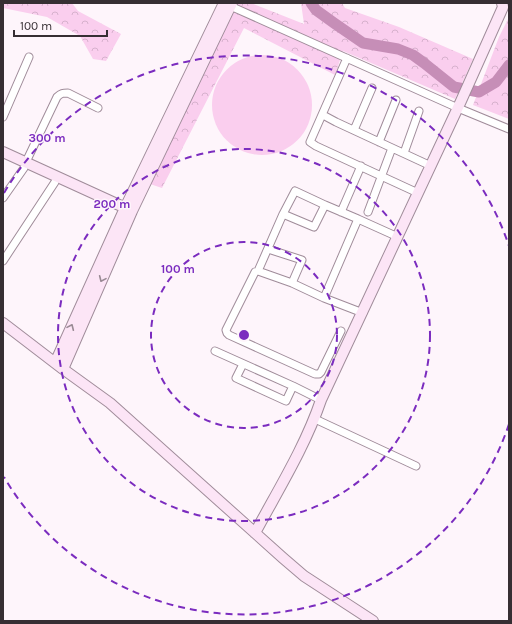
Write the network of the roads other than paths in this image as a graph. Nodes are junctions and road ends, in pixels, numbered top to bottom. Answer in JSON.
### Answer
{"nodes":[{"id":1,"x":502,"y":3,"type":"edge"},
{"id":2,"x":228,"y":4,"type":"edge"},
{"id":3,"x":29,"y":57,"type":"dead end"},
{"id":4,"x":347,"y":58,"type":"junction"},
{"id":5,"x":372,"y":88,"type":"dead end"},
{"id":6,"x":3,"y":96,"type":"edge"},
{"id":7,"x":10,"y":100,"type":"junction"},
{"id":8,"x":396,"y":100,"type":"dead end"},
{"id":9,"x":459,"y":105,"type":"junction"},
{"id":10,"x":98,"y":108,"type":"dead end"},
{"id":11,"x":419,"y":111,"type":"dead end"},
{"id":12,"x":323,"y":115,"type":"junction"},
{"id":13,"x":3,"y":117,"type":"edge"},
{"id":14,"x":509,"y":129,"type":"edge"},
{"id":15,"x":354,"y":130,"type":"junction"},
{"id":16,"x":379,"y":142,"type":"junction"},
{"id":17,"x":392,"y":148,"type":"junction"},
{"id":18,"x":3,"y":152,"type":"edge"},
{"id":19,"x":404,"y":153,"type":"junction"},
{"id":20,"x":3,"y":159,"type":"edge"},
{"id":21,"x":25,"y":165,"type":"junction"},
{"id":22,"x":361,"y":166,"type":"junction"},
{"id":23,"x":431,"y":166,"type":"junction"},
{"id":24,"x":382,"y":177,"type":"junction"},
{"id":25,"x":55,"y":182,"type":"junction"},
{"id":26,"x":418,"y":193,"type":"junction"},
{"id":27,"x":3,"y":198,"type":"edge"},
{"id":28,"x":325,"y":205,"type":"junction"},
{"id":29,"x":127,"y":212,"type":"junction"},
{"id":30,"x":341,"y":212,"type":"junction"},
{"id":31,"x":368,"y":212,"type":"dead end"},
{"id":32,"x":283,"y":214,"type":"junction"},
{"id":33,"x":358,"y":219,"type":"junction"},
{"id":34,"x":398,"y":237,"type":"junction"},
{"id":35,"x":268,"y":249,"type":"junction"},
{"id":36,"x":3,"y":261,"type":"edge"},
{"id":37,"x":255,"y":272,"type":"dead end"},
{"id":38,"x":292,"y":284,"type":"junction"},
{"id":39,"x":324,"y":298,"type":"junction"},
{"id":40,"x":363,"y":313,"type":"junction"},
{"id":41,"x":3,"y":323,"type":"edge"},
{"id":42,"x":340,"y":331,"type":"dead end"},
{"id":43,"x":334,"y":344,"type":"junction"},
{"id":44,"x":345,"y":350,"type":"junction"},
{"id":45,"x":215,"y":351,"type":"dead end"},
{"id":46,"x":242,"y":364,"type":"junction"},
{"id":47,"x":59,"y":366,"type":"junction"},
{"id":48,"x":293,"y":386,"type":"junction"},
{"id":49,"x":321,"y":400,"type":"junction"},
{"id":50,"x":315,"y":419,"type":"junction"},
{"id":51,"x":416,"y":466,"type":"dead end"},
{"id":52,"x":255,"y":533,"type":"junction"},
{"id":53,"x":373,"y":621,"type":"edge"}],
"edges":[{"from":1,"to":9,"type":"street"},
{"from":2,"to":4,"type":"street"},
{"from":2,"to":29,"type":"street"},
{"from":3,"to":7,"type":"street"},
{"from":4,"to":9,"type":"street"},
{"from":4,"to":12,"type":"street"},
{"from":5,"to":15,"type":"street"},
{"from":6,"to":7,"type":"street"},
{"from":7,"to":13,"type":"street"},
{"from":8,"to":16,"type":"street"},
{"from":9,"to":14,"type":"street"},
{"from":9,"to":23,"type":"street"},
{"from":10,"to":21,"type":"street"},
{"from":11,"to":19,"type":"street"},
{"from":12,"to":15,"type":"street"},
{"from":12,"to":22,"type":"street"},
{"from":15,"to":16,"type":"street"},
{"from":16,"to":17,"type":"street"},
{"from":17,"to":19,"type":"street"},
{"from":17,"to":24,"type":"street"},
{"from":18,"to":21,"type":"street"},
{"from":19,"to":23,"type":"street"},
{"from":20,"to":21,"type":"street"},
{"from":21,"to":25,"type":"street"},
{"from":21,"to":27,"type":"street"},
{"from":21,"to":29,"type":"street"},
{"from":22,"to":24,"type":"street"},
{"from":22,"to":30,"type":"street"},
{"from":23,"to":26,"type":"street"},
{"from":24,"to":26,"type":"street"},
{"from":24,"to":31,"type":"street"},
{"from":25,"to":29,"type":"street"},
{"from":25,"to":36,"type":"street"},
{"from":26,"to":34,"type":"street"},
{"from":28,"to":30,"type":"street"},
{"from":28,"to":32,"type":"street"},
{"from":28,"to":32,"type":"street"},
{"from":29,"to":47,"type":"street"},
{"from":30,"to":33,"type":"street"},
{"from":32,"to":35,"type":"street"},
{"from":33,"to":34,"type":"street"},
{"from":33,"to":39,"type":"street"},
{"from":34,"to":40,"type":"street"},
{"from":35,"to":38,"type":"street"},
{"from":35,"to":38,"type":"street"},
{"from":37,"to":43,"type":"street"},
{"from":38,"to":39,"type":"street"},
{"from":39,"to":40,"type":"street"},
{"from":40,"to":44,"type":"street"},
{"from":41,"to":47,"type":"street"},
{"from":42,"to":43,"type":"street"},
{"from":43,"to":44,"type":"street"},
{"from":44,"to":49,"type":"street"},
{"from":45,"to":46,"type":"street"},
{"from":46,"to":48,"type":"street"},
{"from":46,"to":48,"type":"street"},
{"from":47,"to":52,"type":"street"},
{"from":48,"to":49,"type":"street"},
{"from":49,"to":50,"type":"street"},
{"from":50,"to":51,"type":"street"},
{"from":50,"to":52,"type":"street"},
{"from":52,"to":53,"type":"street"}]}
